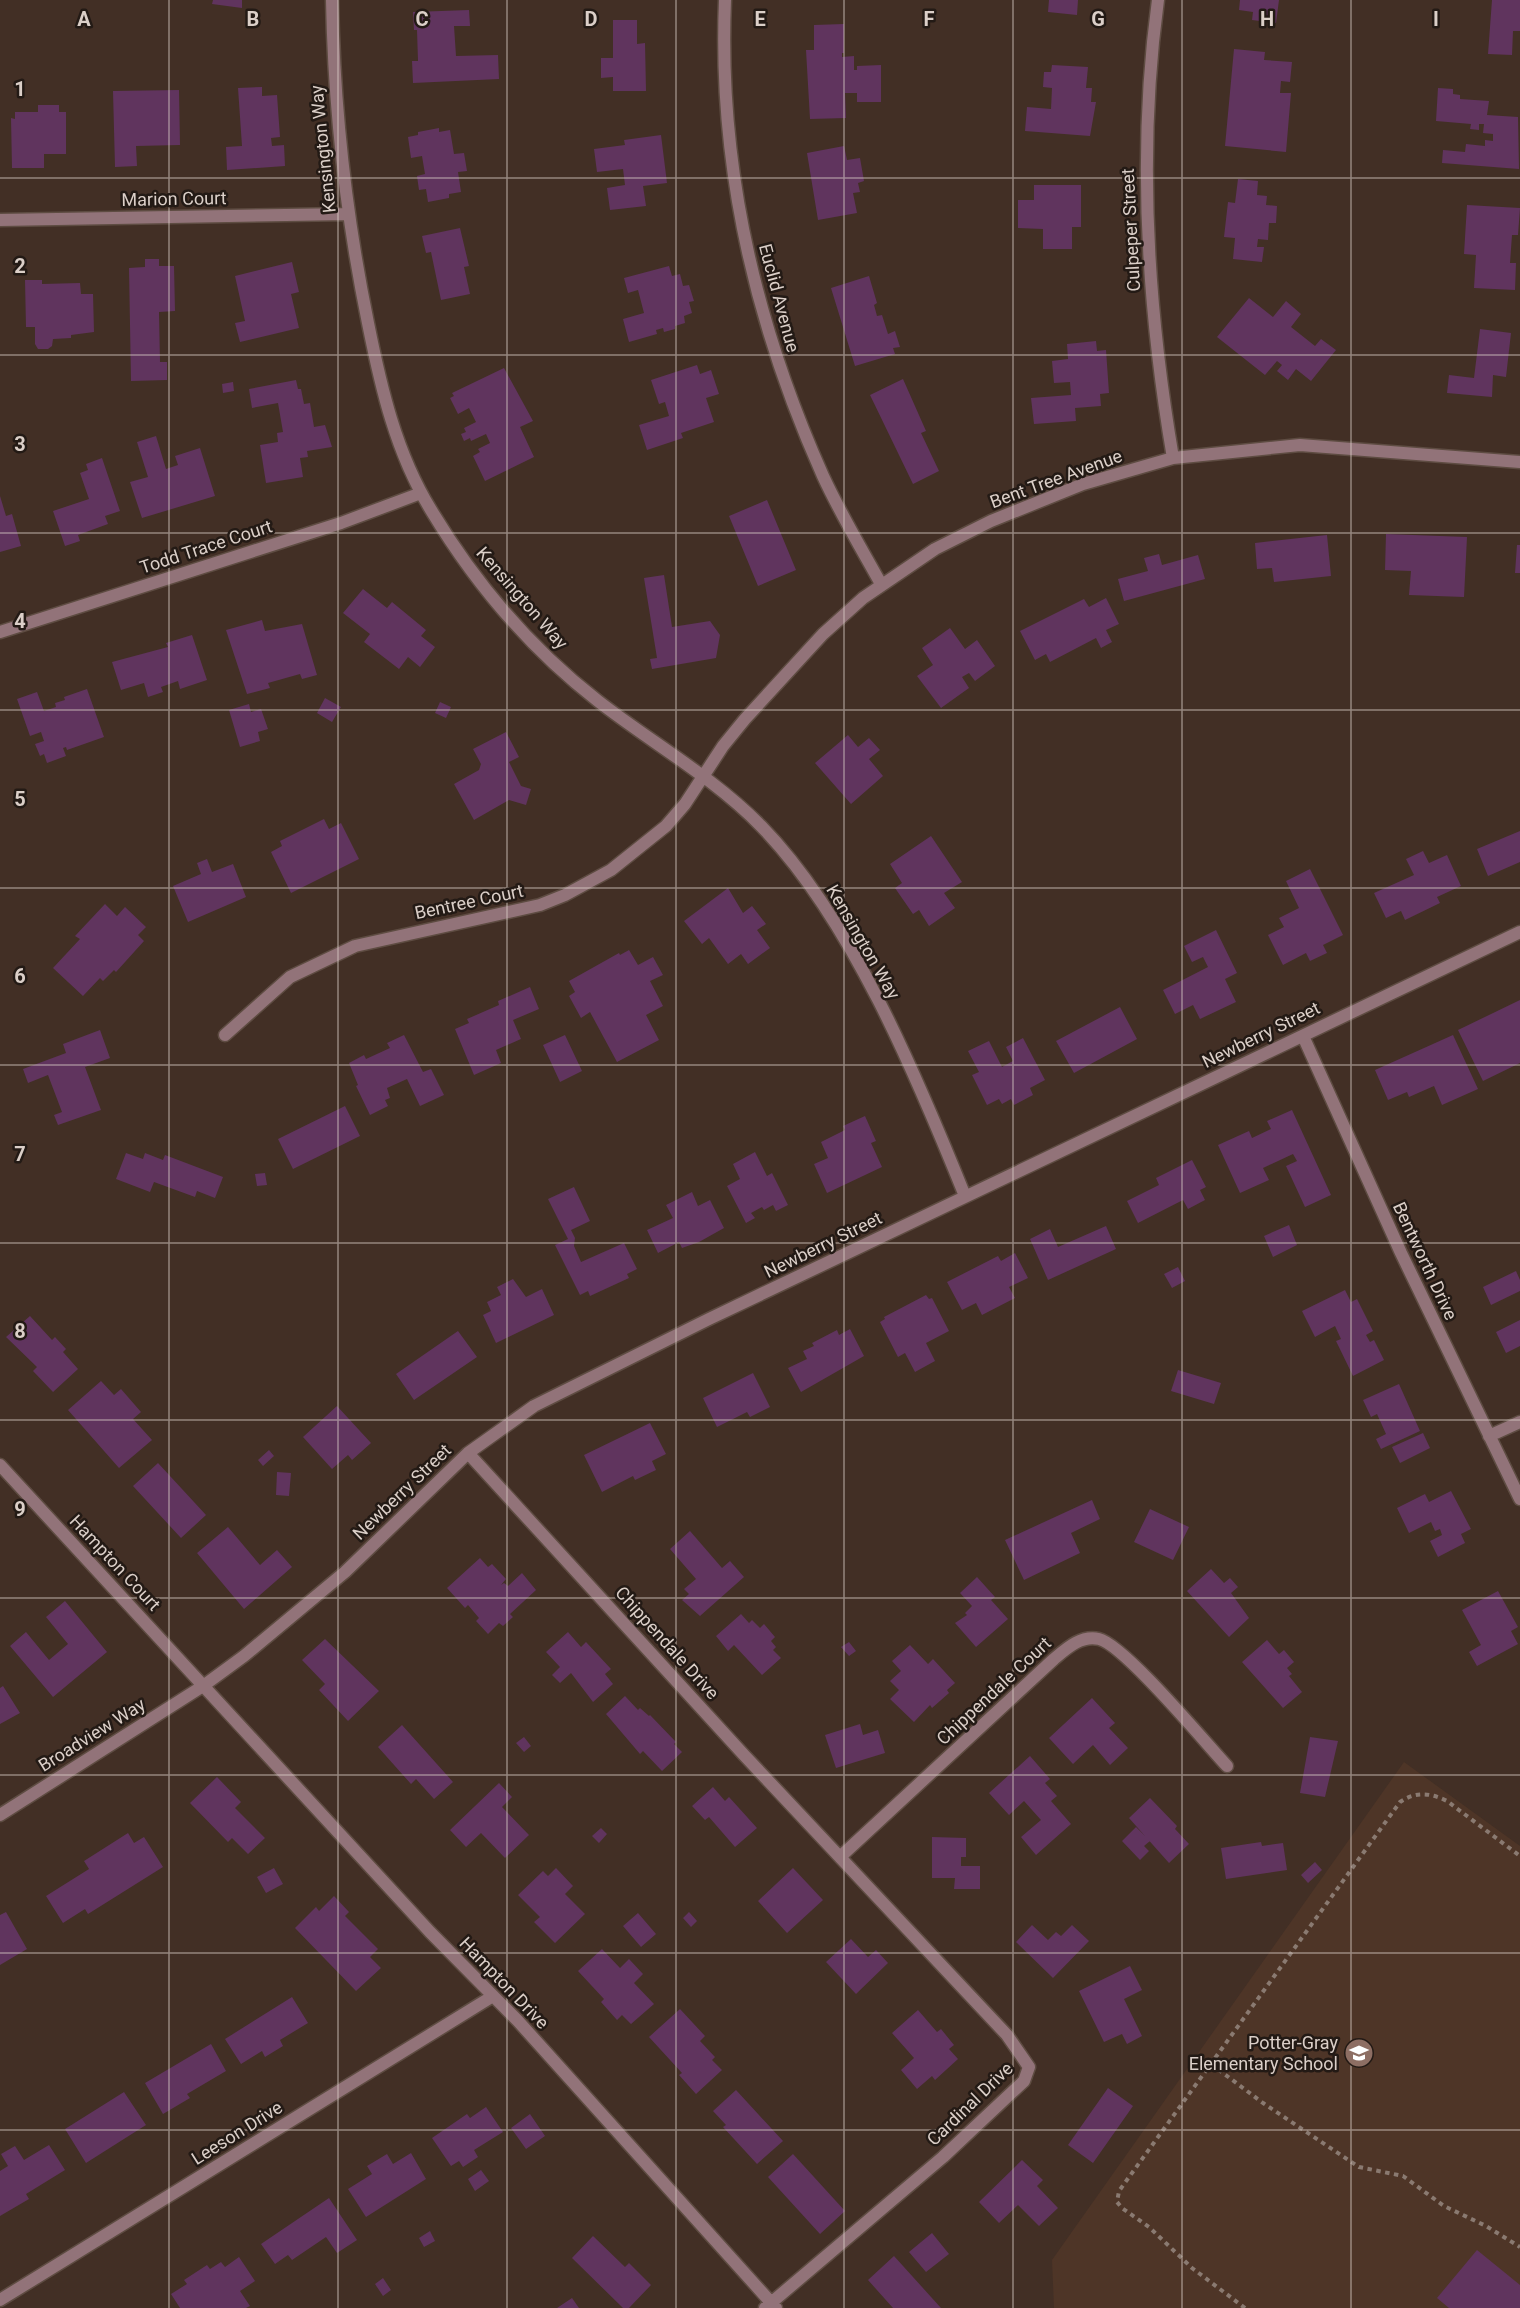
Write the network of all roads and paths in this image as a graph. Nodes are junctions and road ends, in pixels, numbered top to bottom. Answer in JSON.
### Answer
{"nodes":[{"id":1,"x":332,"y":0,"type":"edge"},
{"id":2,"x":725,"y":0,"type":"edge"},
{"id":3,"x":1158,"y":0,"type":"edge"},
{"id":4,"x":348,"y":214,"type":"junction"},
{"id":5,"x":0,"y":220,"type":"edge"},
{"id":6,"x":1173,"y":458,"type":"junction"},
{"id":7,"x":1520,"y":462,"type":"edge"},
{"id":8,"x":421,"y":493,"type":"junction"},
{"id":9,"x":881,"y":584,"type":"junction"},
{"id":10,"x":0,"y":632,"type":"edge"},
{"id":11,"x":702,"y":776,"type":"junction"},
{"id":12,"x":1520,"y":932,"type":"edge"},
{"id":13,"x":225,"y":1035,"type":"dead end"},
{"id":14,"x":1303,"y":1036,"type":"junction"},
{"id":15,"x":965,"y":1196,"type":"junction"},
{"id":16,"x":1520,"y":1422,"type":"edge"},
{"id":17,"x":1489,"y":1436,"type":"junction"},
{"id":18,"x":468,"y":1453,"type":"junction"},
{"id":19,"x":0,"y":1465,"type":"edge"},
{"id":20,"x":1520,"y":1498,"type":"edge"},
{"id":21,"x":203,"y":1686,"type":"junction"},
{"id":22,"x":1227,"y":1766,"type":"dead end"},
{"id":23,"x":0,"y":1815,"type":"edge"},
{"id":24,"x":1520,"y":1856,"type":"edge"},
{"id":25,"x":840,"y":1857,"type":"junction"},
{"id":26,"x":493,"y":1996,"type":"junction"},
{"id":27,"x":1211,"y":2064,"type":"junction"},
{"id":28,"x":1520,"y":2247,"type":"edge"},
{"id":29,"x":0,"y":2301,"type":"edge"},
{"id":30,"x":771,"y":2306,"type":"edge"},
{"id":31,"x":1245,"y":2308,"type":"edge"}],
"edges":[{"from":1,"to":4,"type":"street","name":"Kensington Way"},
{"from":2,"to":9,"type":"street","name":"Euclid Avenue"},
{"from":3,"to":6,"type":"street","name":"Culpeper Street"},
{"from":4,"to":5,"type":"street","name":"Marion Court"},
{"from":4,"to":8,"type":"street","name":"Kensington Way"},
{"from":6,"to":7,"type":"street","name":"Bent Tree Avenue"},
{"from":6,"to":9,"type":"street","name":"Bent Tree Avenue"},
{"from":8,"to":10,"type":"street","name":"Todd Trace Court"},
{"from":8,"to":11,"type":"street","name":"Kensington Way"},
{"from":9,"to":11,"type":"street","name":"Bent Tree Avenue"},
{"from":11,"to":13,"type":"street","name":"Bentree Court"},
{"from":11,"to":15,"type":"street","name":"Kensington Way"},
{"from":12,"to":14,"type":"street","name":"Newberry Street"},
{"from":14,"to":15,"type":"street","name":"Newberry Street"},
{"from":14,"to":17,"type":"street","name":"Bentworth Drive"},
{"from":15,"to":18,"type":"street","name":"Newberry Street"},
{"from":16,"to":17,"type":"street"},
{"from":17,"to":20,"type":"street","name":"Bentworth Drive"},
{"from":18,"to":21,"type":"street","name":"Newberry Street"},
{"from":18,"to":25,"type":"street","name":"Chippendale Drive"},
{"from":19,"to":21,"type":"street","name":"Hampton Court"},
{"from":21,"to":23,"type":"street","name":"Broadview Way"},
{"from":21,"to":26,"type":"street","name":"Hampton Drive"},
{"from":22,"to":25,"type":"street","name":"Chippendale Court"},
{"from":24,"to":27,"type":"path"},
{"from":25,"to":30,"type":"street","name":"Cardinal Drive"},
{"from":26,"to":29,"type":"street","name":"Leeson Drive"},
{"from":26,"to":30,"type":"street","name":"Hampton Drive"},
{"from":27,"to":28,"type":"path"},
{"from":27,"to":31,"type":"path"}]}
